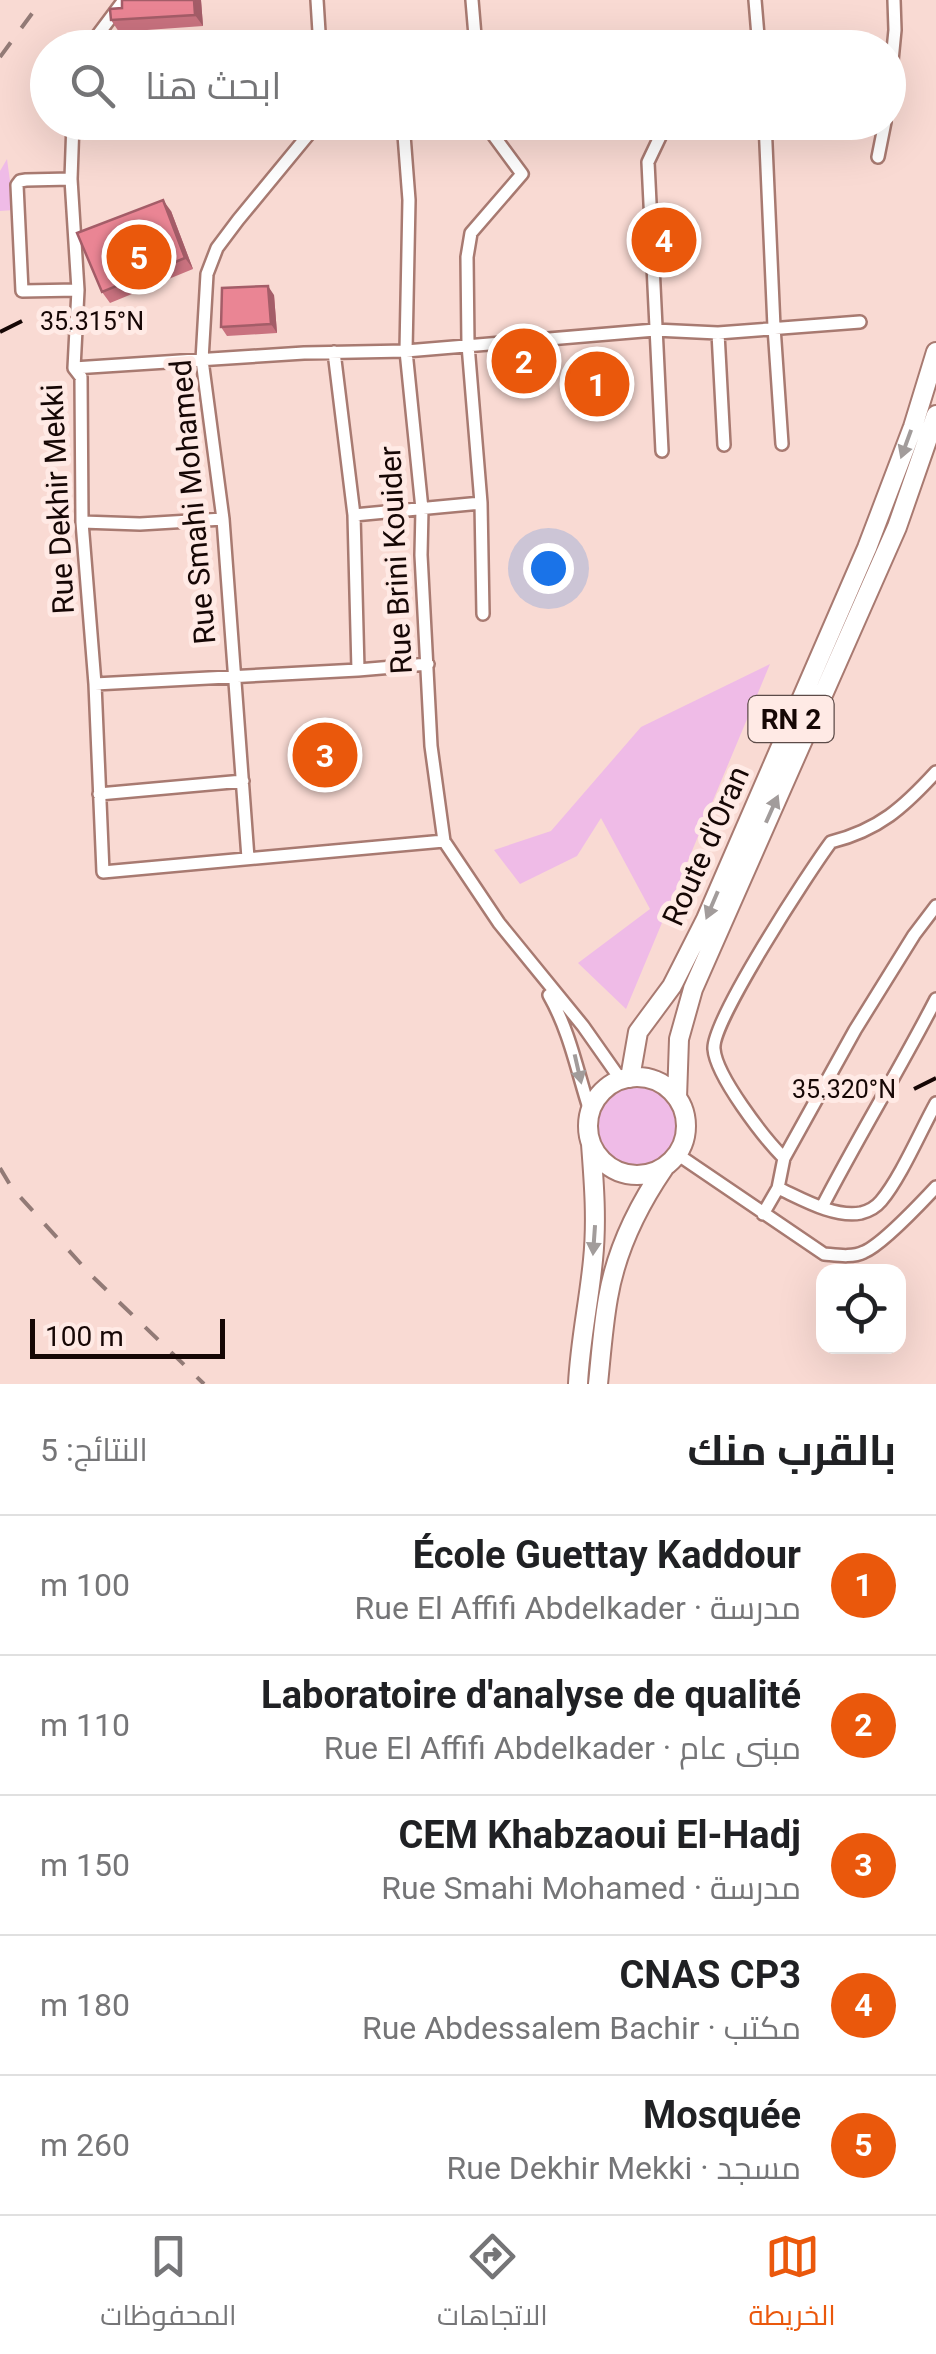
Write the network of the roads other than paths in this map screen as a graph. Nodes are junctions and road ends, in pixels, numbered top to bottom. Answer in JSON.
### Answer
{"nodes":[{"id":1,"x":124,"y":0,"type":"edge"},
{"id":2,"x":316,"y":0,"type":"edge"},
{"id":3,"x":472,"y":0,"type":"edge"},
{"id":4,"x":755,"y":0,"type":"edge"},
{"id":5,"x":894,"y":0,"type":"edge"},
{"id":6,"x":102,"y":30,"type":"edge"},
{"id":7,"x":318,"y":30,"type":"edge"},
{"id":8,"x":474,"y":30,"type":"edge"},
{"id":9,"x":758,"y":30,"type":"edge"},
{"id":10,"x":894,"y":30,"type":"edge"},
{"id":11,"x":72,"y":140,"type":"edge"},
{"id":12,"x":305,"y":140,"type":"edge"},
{"id":13,"x":405,"y":140,"type":"edge"},
{"id":14,"x":497,"y":140,"type":"edge"},
{"id":15,"x":658,"y":140,"type":"edge"},
{"id":16,"x":765,"y":140,"type":"edge"},
{"id":17,"x":881,"y":140,"type":"edge"},
{"id":18,"x":878,"y":157,"type":"dead end"},
{"id":19,"x":71,"y":179,"type":"junction"},
{"id":20,"x":78,"y":290,"type":"junction"},
{"id":21,"x":860,"y":322,"type":"dead end"},
{"id":22,"x":774,"y":327,"type":"junction"},
{"id":23,"x":655,"y":330,"type":"junction"},
{"id":24,"x":718,"y":333,"type":"junction"},
{"id":25,"x":468,"y":345,"type":"junction"},
{"id":26,"x":406,"y":350,"type":"junction"},
{"id":27,"x":334,"y":352,"type":"junction"},
{"id":28,"x":936,"y":352,"type":"edge"},
{"id":29,"x":202,"y":360,"type":"junction"},
{"id":30,"x":74,"y":368,"type":"junction"},
{"id":31,"x":936,"y":415,"type":"edge"},
{"id":32,"x":782,"y":444,"type":"dead end"},
{"id":33,"x":724,"y":445,"type":"dead end"},
{"id":34,"x":662,"y":451,"type":"dead end"},
{"id":35,"x":482,"y":503,"type":"junction"},
{"id":36,"x":422,"y":509,"type":"junction"},
{"id":37,"x":354,"y":515,"type":"junction"},
{"id":38,"x":223,"y":519,"type":"junction"},
{"id":39,"x":82,"y":522,"type":"junction"},
{"id":40,"x":484,"y":614,"type":"dead end"},
{"id":41,"x":428,"y":664,"type":"junction"},
{"id":42,"x":358,"y":670,"type":"junction"},
{"id":43,"x":234,"y":676,"type":"junction"},
{"id":44,"x":95,"y":684,"type":"junction"},
{"id":45,"x":936,"y":772,"type":"edge"},
{"id":46,"x":244,"y":781,"type":"junction"},
{"id":47,"x":99,"y":794,"type":"junction"},
{"id":48,"x":444,"y":841,"type":"junction"},
{"id":49,"x":248,"y":858,"type":"junction"},
{"id":50,"x":936,"y":906,"type":"edge"},
{"id":51,"x":532,"y":966,"type":"junction"},
{"id":52,"x":936,"y":999,"type":"edge"},
{"id":53,"x":625,"y":1079,"type":"junction"},
{"id":54,"x":677,"y":1098,"type":"junction"},
{"id":55,"x":936,"y":1103,"type":"edge"},
{"id":56,"x":590,"y":1111,"type":"junction"},
{"id":57,"x":591,"y":1143,"type":"junction"},
{"id":58,"x":784,"y":1158,"type":"junction"},
{"id":59,"x":672,"y":1159,"type":"junction"},
{"id":60,"x":936,"y":1187,"type":"edge"},
{"id":61,"x":778,"y":1188,"type":"junction"},
{"id":62,"x":822,"y":1207,"type":"junction"},
{"id":63,"x":763,"y":1214,"type":"junction"},
{"id":64,"x":578,"y":1384,"type":"edge"},
{"id":65,"x":598,"y":1384,"type":"edge"}],
"edges":[{"from":1,"to":6,"type":"street"},
{"from":2,"to":7,"type":"street"},
{"from":3,"to":8,"type":"street"},
{"from":4,"to":9,"type":"street"},
{"from":5,"to":10,"type":"street"},
{"from":11,"to":19,"type":"street","name":"Rue Dekhir Mekki"},
{"from":12,"to":29,"type":"street","name":"Rue Smahi Mohamed"},
{"from":13,"to":26,"type":"street","name":"Rue Brini Kouider"},
{"from":14,"to":25,"type":"street"},
{"from":15,"to":23,"type":"street"},
{"from":16,"to":22,"type":"street"},
{"from":17,"to":18,"type":"street"},
{"from":19,"to":20,"type":"street","name":"Rue Dekhir Mekki"},
{"from":19,"to":20,"type":"street"},
{"from":20,"to":30,"type":"street","name":"Rue Dekhir Mekki"},
{"from":21,"to":22,"type":"street"},
{"from":22,"to":24,"type":"street"},
{"from":22,"to":32,"type":"street"},
{"from":23,"to":24,"type":"street"},
{"from":23,"to":25,"type":"street"},
{"from":23,"to":34,"type":"street"},
{"from":24,"to":33,"type":"street"},
{"from":25,"to":26,"type":"street"},
{"from":25,"to":35,"type":"street"},
{"from":26,"to":27,"type":"street"},
{"from":26,"to":36,"type":"street","name":"Rue Brini Kouider"},
{"from":27,"to":29,"type":"street"},
{"from":27,"to":37,"type":"street"},
{"from":28,"to":53,"type":"main road","name":"Route d'Oran","number":"RN 2","one_way":true},
{"from":29,"to":30,"type":"street"},
{"from":29,"to":38,"type":"street","name":"Rue Smahi Mohamed"},
{"from":30,"to":39,"type":"street","name":"Rue Dekhir Mekki"},
{"from":54,"to":31,"type":"main road","name":"Route d'Oran","number":"RN 2","one_way":true},
{"from":35,"to":36,"type":"street"},
{"from":35,"to":40,"type":"street"},
{"from":36,"to":37,"type":"street"},
{"from":36,"to":41,"type":"street","name":"Rue Brini Kouider"},
{"from":37,"to":42,"type":"street"},
{"from":38,"to":39,"type":"street"},
{"from":38,"to":43,"type":"street","name":"Rue Smahi Mohamed"},
{"from":39,"to":44,"type":"street","name":"Rue Dekhir Mekki"},
{"from":41,"to":42,"type":"street"},
{"from":41,"to":48,"type":"street","name":"Rue Brini Kouider"},
{"from":42,"to":43,"type":"street"},
{"from":43,"to":44,"type":"street"},
{"from":43,"to":46,"type":"street","name":"Rue Smahi Mohamed"},
{"from":44,"to":47,"type":"street","name":"Rue Dekhir Mekki"},
{"from":45,"to":58,"type":"street"},
{"from":46,"to":47,"type":"street"},
{"from":46,"to":49,"type":"street","name":"Rue Smahi Mohamed"},
{"from":47,"to":49,"type":"street","name":"Rue Dekhir Mekki"},
{"from":48,"to":49,"type":"street"},
{"from":48,"to":51,"type":"street","name":"Rue Brini Kouider"},
{"from":50,"to":58,"type":"street"},
{"from":51,"to":53,"type":"street"},
{"from":51,"to":56,"type":"street","one_way":true},
{"from":52,"to":62,"type":"street"},
{"from":53,"to":54,"type":"main road"},
{"from":53,"to":56,"type":"main road"},
{"from":54,"to":59,"type":"main road"},
{"from":55,"to":62,"type":"street"},
{"from":56,"to":57,"type":"main road"},
{"from":57,"to":59,"type":"main road"},
{"from":57,"to":64,"type":"main road","one_way":true},
{"from":58,"to":61,"type":"street"},
{"from":59,"to":63,"type":"street"},
{"from":59,"to":65,"type":"main road"},
{"from":60,"to":63,"type":"street"},
{"from":61,"to":62,"type":"street"},
{"from":61,"to":63,"type":"street"}]}
